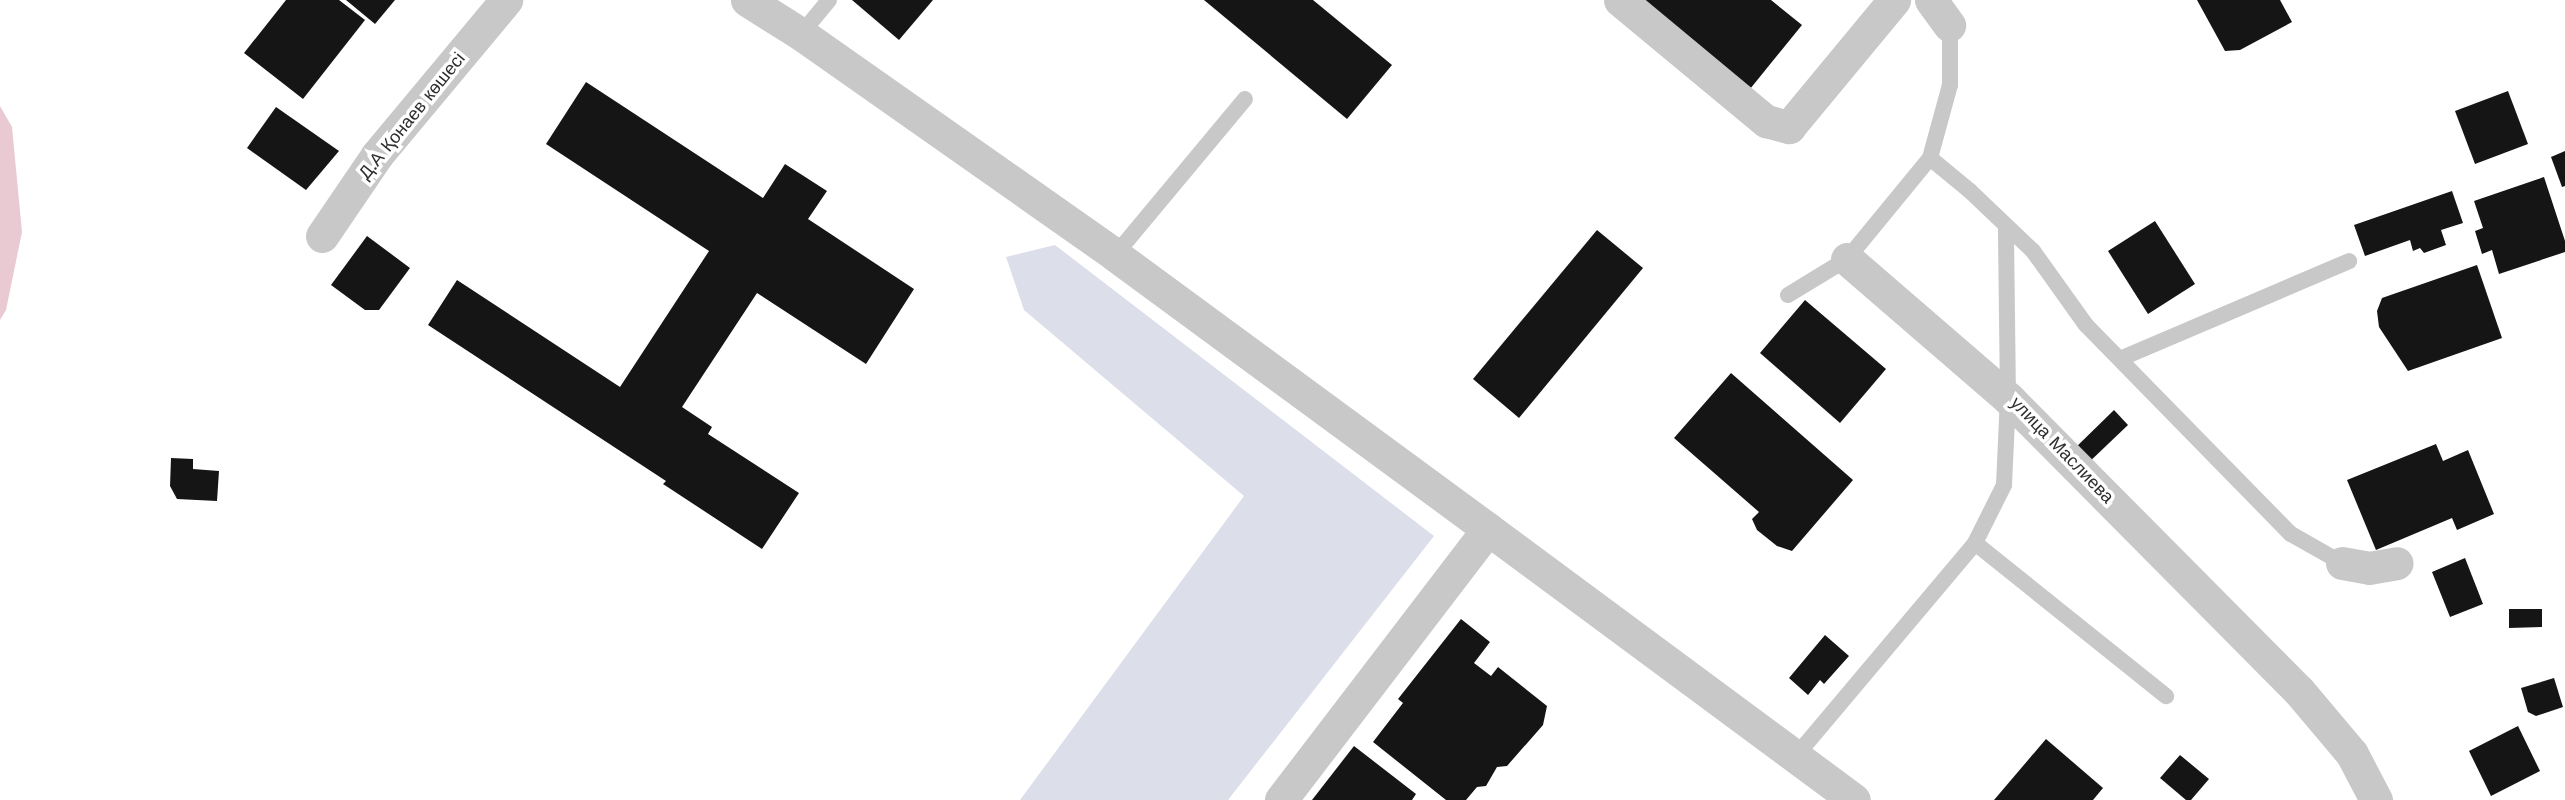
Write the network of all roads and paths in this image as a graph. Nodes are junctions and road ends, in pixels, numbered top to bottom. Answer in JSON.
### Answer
{"nodes":[{"id":1,"x":506,"y":0,"type":"edge"},
{"id":2,"x":747,"y":0,"type":"edge"},
{"id":3,"x":829,"y":0,"type":"edge"},
{"id":4,"x":1620,"y":0,"type":"edge"},
{"id":5,"x":1894,"y":0,"type":"edge"},
{"id":6,"x":1943,"y":8,"type":"edge"},
{"id":7,"x":801,"y":34,"type":"junction"},
{"id":8,"x":1245,"y":99,"type":"dead end"},
{"id":9,"x":1930,"y":158,"type":"junction"},
{"id":10,"x":2006,"y":226,"type":"junction"},
{"id":11,"x":322,"y":236,"type":"dead end"},
{"id":12,"x":1115,"y":255,"type":"junction"},
{"id":13,"x":1847,"y":259,"type":"junction"},
{"id":14,"x":2349,"y":261,"type":"dead end"},
{"id":15,"x":1788,"y":295,"type":"dead end"},
{"id":16,"x":2122,"y":358,"type":"junction"},
{"id":17,"x":2008,"y":398,"type":"junction"},
{"id":18,"x":1488,"y":529,"type":"junction"},
{"id":19,"x":1975,"y":542,"type":"junction"},
{"id":20,"x":2342,"y":563,"type":"joint"},
{"id":21,"x":2397,"y":563,"type":"dead end"},
{"id":22,"x":2166,"y":696,"type":"dead end"},
{"id":23,"x":1795,"y":757,"type":"junction"},
{"id":24,"x":1281,"y":800,"type":"edge"},
{"id":25,"x":1853,"y":800,"type":"edge"},
{"id":26,"x":2376,"y":800,"type":"edge"}],
"edges":[{"from":1,"to":11,"type":"street","name":"Д.А Қонаев көшесі"},
{"from":2,"to":7,"type":"street"},
{"from":3,"to":7,"type":"lane"},
{"from":4,"to":5,"type":"street"},
{"from":6,"to":9,"type":"lane"},
{"from":7,"to":12,"type":"street"},
{"from":8,"to":12,"type":"lane"},
{"from":9,"to":10,"type":"lane"},
{"from":9,"to":13,"type":"lane"},
{"from":10,"to":16,"type":"lane"},
{"from":10,"to":17,"type":"lane","name":"улица Маслиева"},
{"from":12,"to":18,"type":"street"},
{"from":13,"to":15,"type":"lane"},
{"from":13,"to":17,"type":"street"},
{"from":14,"to":16,"type":"lane"},
{"from":16,"to":20,"type":"lane"},
{"from":17,"to":19,"type":"lane"},
{"from":17,"to":26,"type":"street","name":"улица Маслиева"},
{"from":18,"to":23,"type":"street"},
{"from":18,"to":24,"type":"street"},
{"from":19,"to":22,"type":"lane"},
{"from":19,"to":23,"type":"lane"},
{"from":20,"to":21,"type":"street"},
{"from":23,"to":25,"type":"street"}]}
